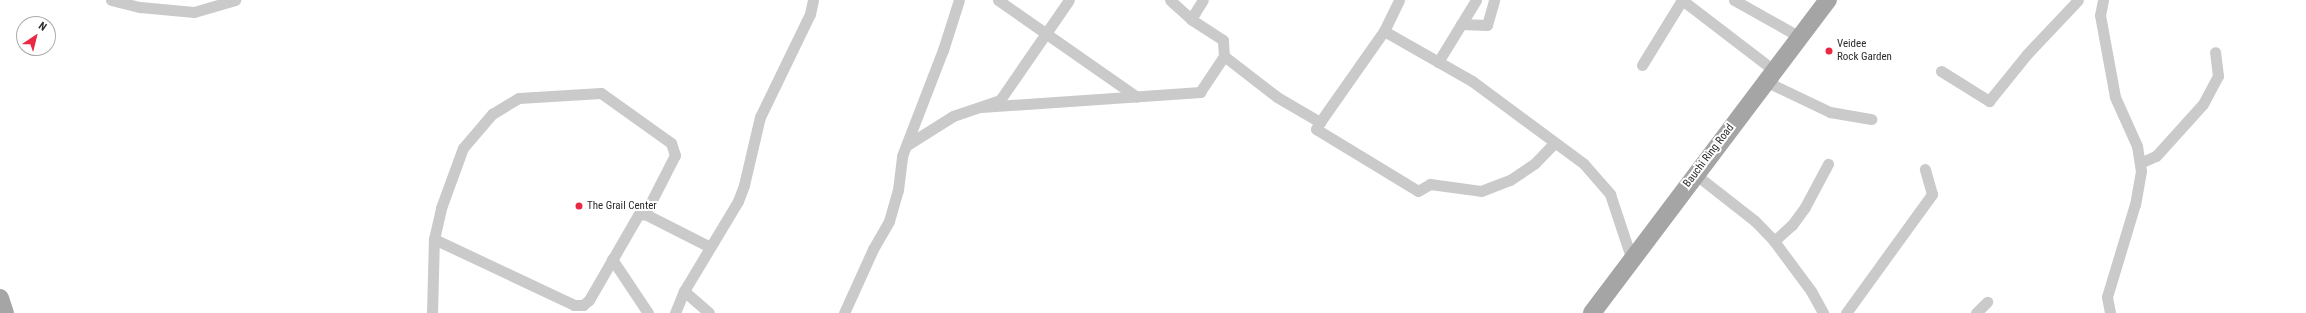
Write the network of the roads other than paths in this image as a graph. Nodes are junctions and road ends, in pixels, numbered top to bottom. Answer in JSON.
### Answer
{"nodes":[{"id":1,"x":111,"y":0,"type":"edge"},
{"id":2,"x":235,"y":0,"type":"edge"},
{"id":3,"x":813,"y":0,"type":"edge"},
{"id":4,"x":959,"y":0,"type":"edge"},
{"id":5,"x":998,"y":0,"type":"edge"},
{"id":6,"x":1069,"y":0,"type":"edge"},
{"id":7,"x":1170,"y":0,"type":"edge"},
{"id":8,"x":1203,"y":0,"type":"edge"},
{"id":9,"x":1399,"y":0,"type":"edge"},
{"id":10,"x":1476,"y":0,"type":"edge"},
{"id":11,"x":1494,"y":0,"type":"edge"},
{"id":12,"x":1682,"y":0,"type":"edge"},
{"id":13,"x":1734,"y":0,"type":"edge"},
{"id":14,"x":1828,"y":0,"type":"edge"},
{"id":15,"x":2078,"y":0,"type":"edge"},
{"id":16,"x":2103,"y":0,"type":"edge"},
{"id":17,"x":1191,"y":19,"type":"junction"},
{"id":18,"x":1461,"y":24,"type":"junction"},
{"id":19,"x":1384,"y":31,"type":"junction"},
{"id":20,"x":1047,"y":32,"type":"junction"},
{"id":21,"x":1800,"y":37,"type":"junction"},
{"id":22,"x":2215,"y":52,"type":"dead end"},
{"id":23,"x":1224,"y":56,"type":"junction"},
{"id":24,"x":1438,"y":62,"type":"junction"},
{"id":25,"x":1642,"y":65,"type":"dead end"},
{"id":26,"x":1941,"y":71,"type":"dead end"},
{"id":27,"x":1771,"y":77,"type":"junction"},
{"id":28,"x":1137,"y":97,"type":"junction"},
{"id":29,"x":981,"y":107,"type":"junction"},
{"id":30,"x":1871,"y":119,"type":"dead end"},
{"id":31,"x":1320,"y":122,"type":"junction"},
{"id":32,"x":1554,"y":143,"type":"junction"},
{"id":33,"x":907,"y":145,"type":"junction"},
{"id":34,"x":2140,"y":163,"type":"junction"},
{"id":35,"x":1828,"y":164,"type":"dead end"},
{"id":36,"x":1925,"y":169,"type":"dead end"},
{"id":37,"x":1695,"y":174,"type":"junction"},
{"id":38,"x":645,"y":214,"type":"junction"},
{"id":39,"x":434,"y":239,"type":"junction"},
{"id":40,"x":1774,"y":241,"type":"junction"},
{"id":41,"x":710,"y":247,"type":"junction"},
{"id":42,"x":612,"y":259,"type":"junction"},
{"id":43,"x":1632,"y":260,"type":"junction"},
{"id":44,"x":684,"y":291,"type":"junction"},
{"id":45,"x":0,"y":298,"type":"edge"},
{"id":46,"x":1987,"y":302,"type":"dead end"},
{"id":47,"x":6,"y":313,"type":"edge"},
{"id":48,"x":432,"y":313,"type":"edge"},
{"id":49,"x":648,"y":313,"type":"edge"},
{"id":50,"x":675,"y":313,"type":"edge"},
{"id":51,"x":709,"y":313,"type":"edge"},
{"id":52,"x":844,"y":313,"type":"edge"},
{"id":53,"x":1592,"y":313,"type":"edge"},
{"id":54,"x":1823,"y":313,"type":"edge"},
{"id":55,"x":1846,"y":313,"type":"edge"},
{"id":56,"x":1976,"y":313,"type":"edge"},
{"id":57,"x":2110,"y":313,"type":"edge"}],
"edges":[{"from":1,"to":2,"type":"street"},
{"from":3,"to":41,"type":"street"},
{"from":4,"to":33,"type":"street"},
{"from":5,"to":20,"type":"street"},
{"from":6,"to":20,"type":"street"},
{"from":7,"to":17,"type":"street"},
{"from":8,"to":17,"type":"street"},
{"from":9,"to":19,"type":"street"},
{"from":10,"to":18,"type":"street"},
{"from":11,"to":18,"type":"street"},
{"from":12,"to":25,"type":"street"},
{"from":12,"to":27,"type":"street"},
{"from":13,"to":21,"type":"street"},
{"from":14,"to":21,"type":"main road","name":"Bauchi Ring Road"},
{"from":15,"to":26,"type":"street"},
{"from":16,"to":34,"type":"street"},
{"from":17,"to":23,"type":"street"},
{"from":18,"to":24,"type":"street"},
{"from":19,"to":24,"type":"street"},
{"from":19,"to":31,"type":"street"},
{"from":20,"to":28,"type":"street"},
{"from":20,"to":29,"type":"street"},
{"from":21,"to":27,"type":"main road","name":"Bauchi Ring Road"},
{"from":22,"to":34,"type":"street"},
{"from":23,"to":28,"type":"street"},
{"from":23,"to":31,"type":"street"},
{"from":24,"to":32,"type":"street"},
{"from":27,"to":30,"type":"street"},
{"from":27,"to":37,"type":"main road","name":"Bauchi Ring Road"},
{"from":28,"to":29,"type":"street"},
{"from":29,"to":33,"type":"street"},
{"from":31,"to":32,"type":"street"},
{"from":32,"to":43,"type":"street"},
{"from":33,"to":52,"type":"street"},
{"from":34,"to":57,"type":"street"},
{"from":35,"to":40,"type":"street"},
{"from":36,"to":55,"type":"street"},
{"from":37,"to":40,"type":"street"},
{"from":37,"to":43,"type":"main road","name":"Bauchi Ring Road"},
{"from":38,"to":39,"type":"street"},
{"from":38,"to":41,"type":"street"},
{"from":38,"to":42,"type":"street"},
{"from":39,"to":42,"type":"street"},
{"from":39,"to":48,"type":"street"},
{"from":40,"to":54,"type":"street"},
{"from":41,"to":44,"type":"street"},
{"from":42,"to":49,"type":"street"},
{"from":43,"to":53,"type":"main road","name":"Bauchi Ring Road"},
{"from":44,"to":50,"type":"street"},
{"from":44,"to":51,"type":"street"},
{"from":45,"to":47,"type":"main road"},
{"from":46,"to":56,"type":"street"}]}
